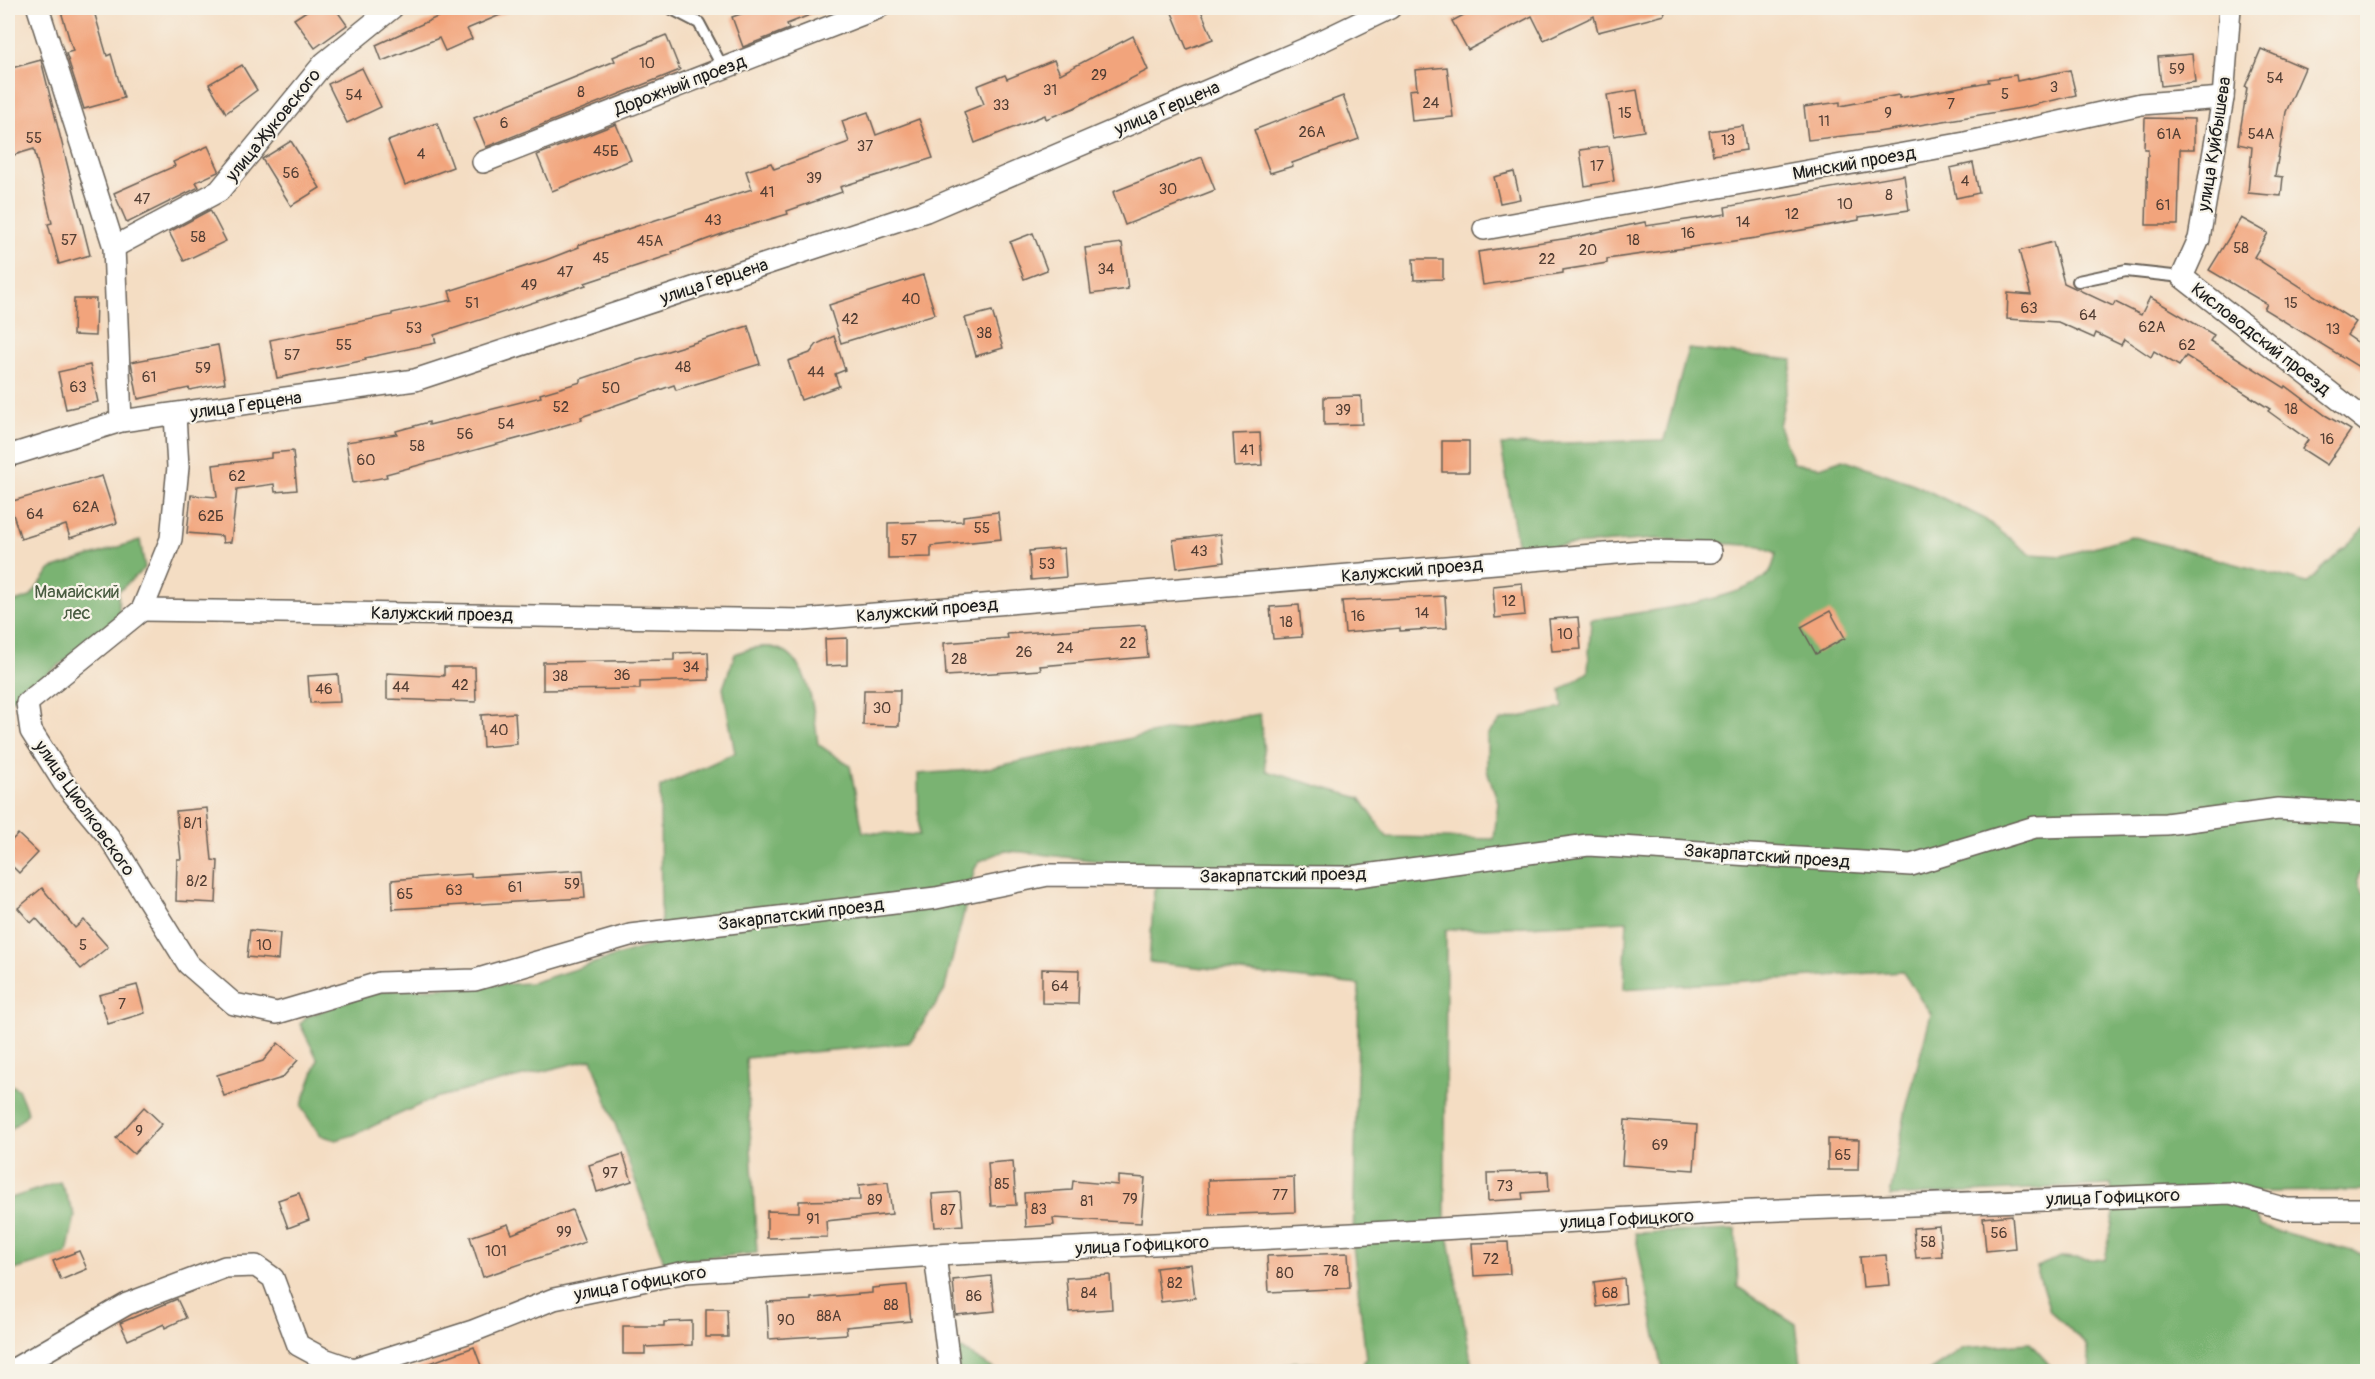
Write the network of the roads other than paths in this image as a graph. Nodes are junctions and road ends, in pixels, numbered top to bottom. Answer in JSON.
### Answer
{"nodes":[{"id":1,"x":38,"y":8,"type":"edge"},
{"id":2,"x":392,"y":8,"type":"edge"},
{"id":3,"x":670,"y":8,"type":"edge"},
{"id":4,"x":878,"y":8,"type":"edge"},
{"id":5,"x":1390,"y":8,"type":"edge"},
{"id":6,"x":2230,"y":8,"type":"edge"},
{"id":7,"x":723,"y":68,"type":"junction"},
{"id":8,"x":2223,"y":98,"type":"junction"},
{"id":9,"x":483,"y":162,"type":"dead end"},
{"id":10,"x":1484,"y":229,"type":"dead end"},
{"id":11,"x":114,"y":247,"type":"junction"},
{"id":12,"x":2182,"y":277,"type":"junction"},
{"id":13,"x":2078,"y":281,"type":"dead end"},
{"id":14,"x":175,"y":415,"type":"junction"},
{"id":15,"x":121,"y":421,"type":"junction"},
{"id":16,"x":2367,"y":422,"type":"edge"},
{"id":17,"x":8,"y":456,"type":"edge"},
{"id":18,"x":1711,"y":552,"type":"dead end"},
{"id":19,"x":142,"y":610,"type":"junction"},
{"id":20,"x":2367,"y":814,"type":"edge"},
{"id":21,"x":277,"y":1013,"type":"joint"},
{"id":22,"x":2367,"y":1209,"type":"edge"},
{"id":23,"x":935,"y":1255,"type":"junction"},
{"id":24,"x":9,"y":1371,"type":"edge"},
{"id":25,"x":950,"y":1371,"type":"edge"}],
"edges":[{"from":1,"to":11,"type":"street"},
{"from":2,"to":11,"type":"street","name":"улица Жуковского"},
{"from":3,"to":7,"type":"lane"},
{"from":4,"to":7,"type":"street","name":"Дорожный проезд"},
{"from":5,"to":14,"type":"street","name":"улица Герцена"},
{"from":6,"to":8,"type":"street","name":"улица Куйбышева"},
{"from":7,"to":9,"type":"street","name":"Дорожный проезд"},
{"from":8,"to":10,"type":"street","name":"Минский проезд"},
{"from":8,"to":12,"type":"street","name":"улица Куйбышева"},
{"from":11,"to":15,"type":"street"},
{"from":12,"to":13,"type":"lane"},
{"from":12,"to":16,"type":"street","name":"Кисловодский проезд"},
{"from":14,"to":15,"type":"street","name":"улица Герцена"},
{"from":14,"to":19,"type":"street","name":"улица Циолковского"},
{"from":15,"to":17,"type":"street","name":"улица Герцена"},
{"from":18,"to":19,"type":"street","name":"Калужский проезд"},
{"from":19,"to":21,"type":"street","name":"улица Циолковского"},
{"from":20,"to":21,"type":"street","name":"Закарпатский проезд"},
{"from":22,"to":23,"type":"street","name":"улица Гофицкого"},
{"from":23,"to":24,"type":"street","name":"улица Гофицкого"},
{"from":23,"to":25,"type":"street"}]}
